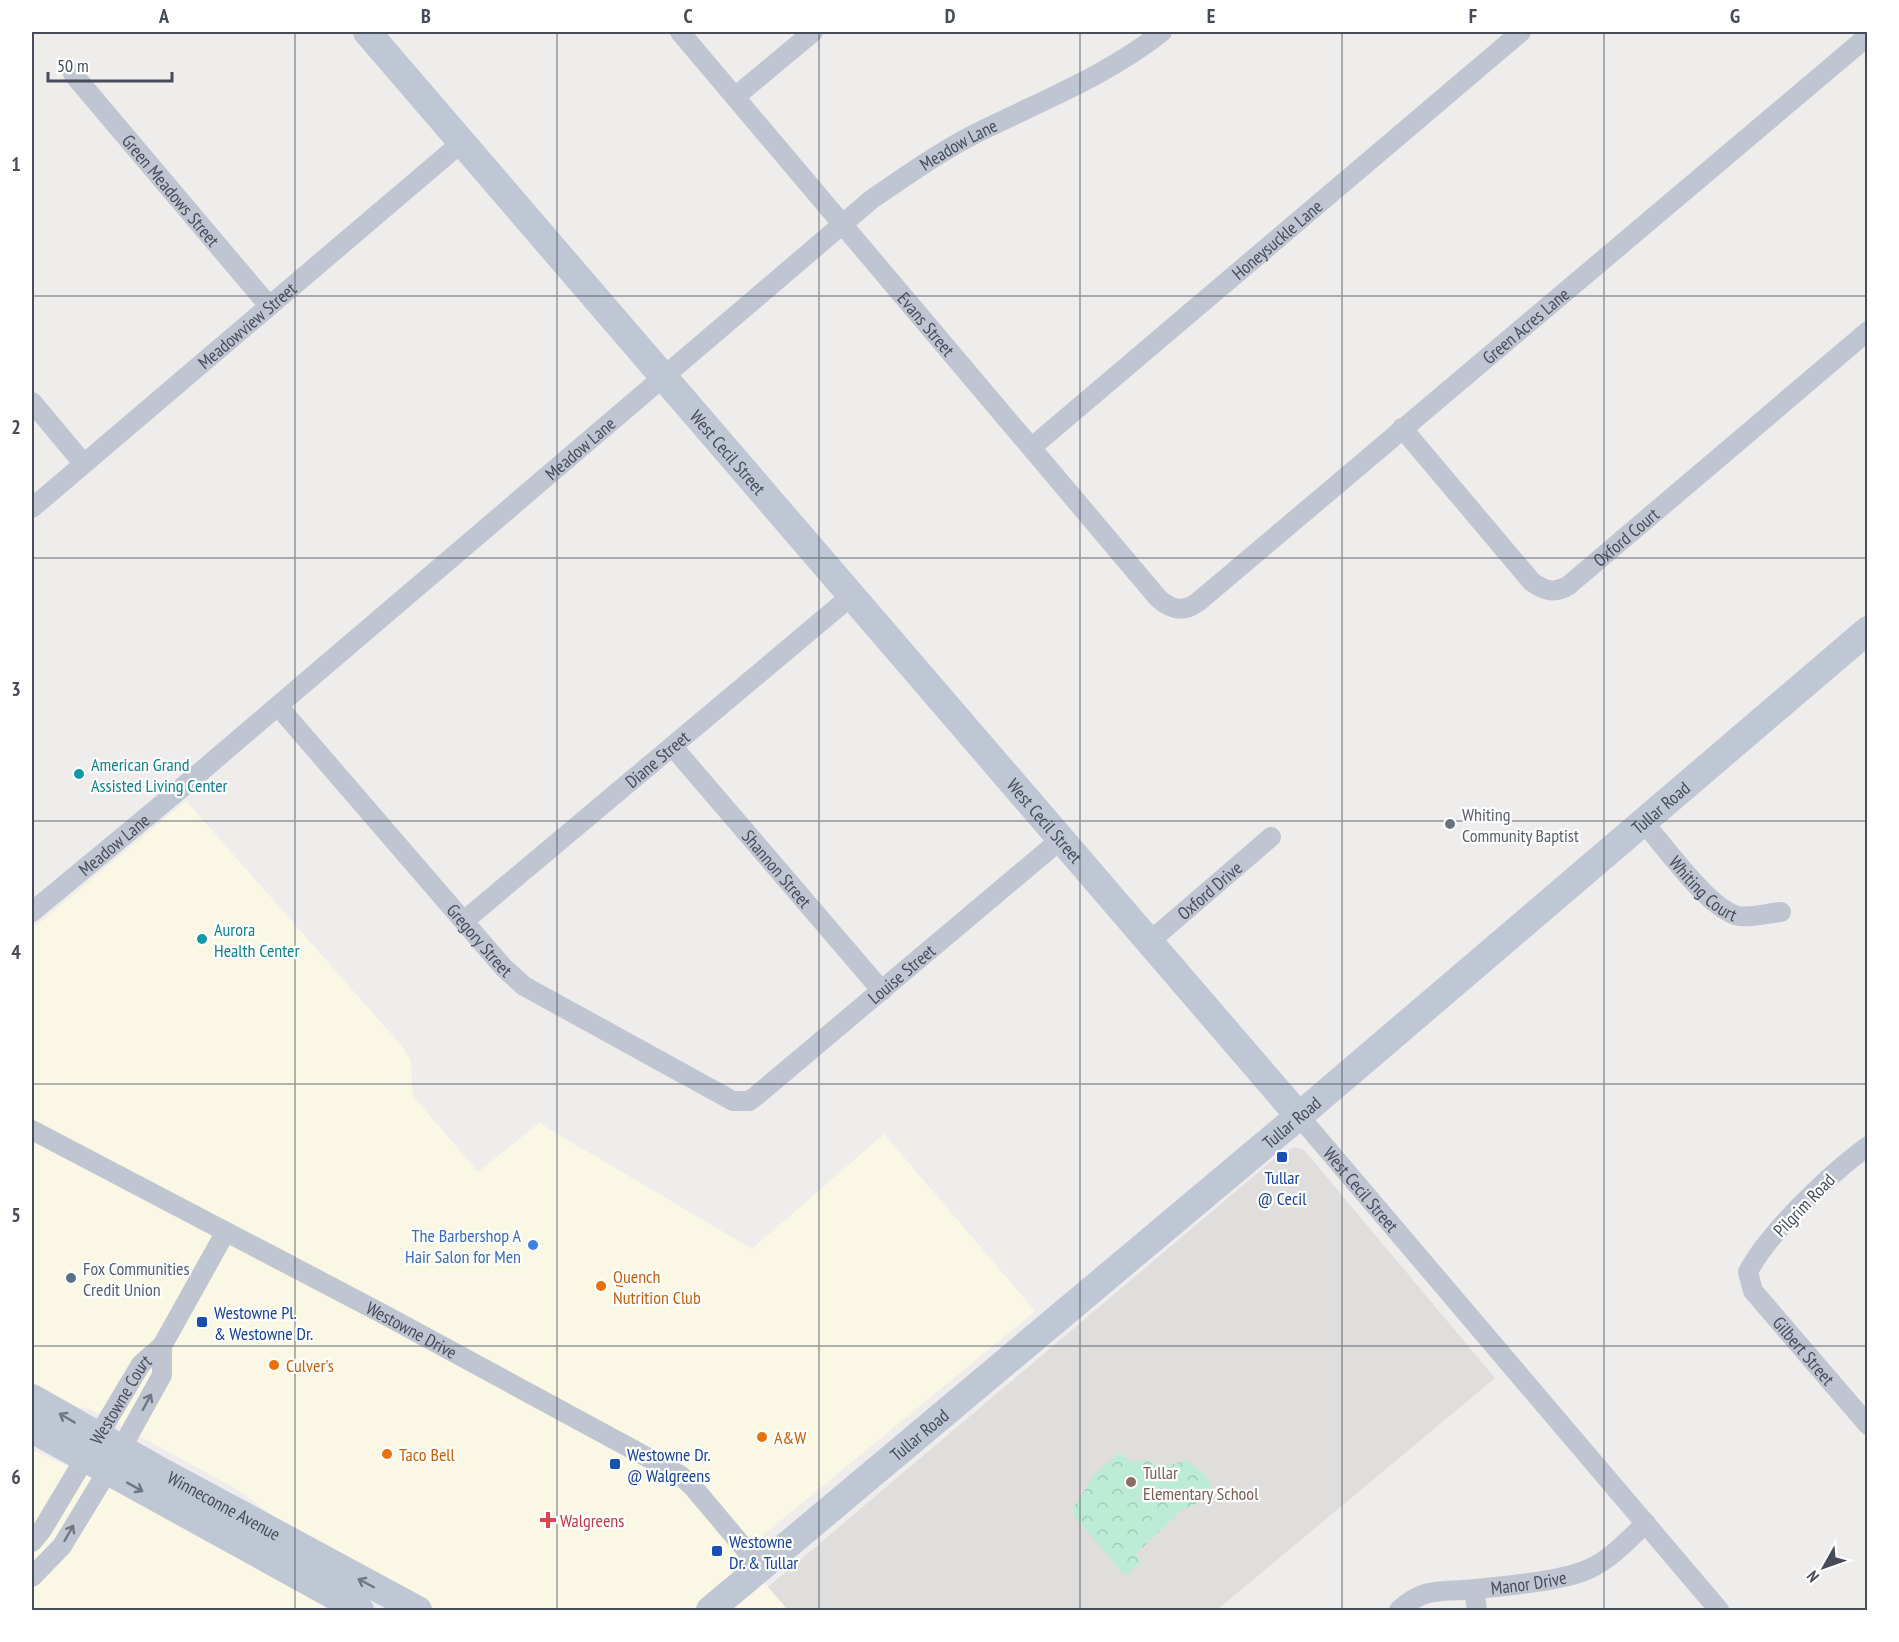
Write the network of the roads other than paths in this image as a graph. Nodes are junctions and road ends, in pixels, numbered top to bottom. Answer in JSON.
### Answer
{"nodes":[{"id":1,"x":367,"y":32,"type":"edge"},
{"id":2,"x":680,"y":32,"type":"edge"},
{"id":3,"x":813,"y":32,"type":"edge"},
{"id":4,"x":1162,"y":32,"type":"edge"},
{"id":5,"x":1521,"y":32,"type":"edge"},
{"id":6,"x":1868,"y":36,"type":"edge"},
{"id":7,"x":73,"y":74,"type":"dead end"},
{"id":8,"x":735,"y":97,"type":"junction"},
{"id":9,"x":461,"y":143,"type":"junction"},
{"id":10,"x":841,"y":224,"type":"junction"},
{"id":11,"x":269,"y":306,"type":"junction"},
{"id":12,"x":1868,"y":331,"type":"edge"},
{"id":13,"x":663,"y":379,"type":"junction"},
{"id":14,"x":32,"y":402,"type":"edge"},
{"id":15,"x":1402,"y":428,"type":"junction"},
{"id":16,"x":1032,"y":447,"type":"junction"},
{"id":17,"x":83,"y":463,"type":"junction"},
{"id":18,"x":32,"y":508,"type":"edge"},
{"id":19,"x":850,"y":597,"type":"junction"},
{"id":20,"x":1179,"y":609,"type":"joint"},
{"id":21,"x":1864,"y":641,"type":"edge"},
{"id":22,"x":278,"y":706,"type":"junction"},
{"id":23,"x":673,"y":747,"type":"junction"},
{"id":24,"x":1643,"y":822,"type":"junction"},
{"id":25,"x":1271,"y":837,"type":"dead end"},
{"id":26,"x":1060,"y":840,"type":"junction"},
{"id":27,"x":32,"y":912,"type":"edge"},
{"id":28,"x":1781,"y":912,"type":"dead end"},
{"id":29,"x":464,"y":921,"type":"junction"},
{"id":30,"x":1148,"y":943,"type":"junction"},
{"id":31,"x":882,"y":991,"type":"junction"},
{"id":32,"x":741,"y":1102,"type":"joint"},
{"id":33,"x":1299,"y":1116,"type":"junction"},
{"id":34,"x":32,"y":1130,"type":"edge"},
{"id":35,"x":1868,"y":1146,"type":"edge"},
{"id":36,"x":225,"y":1233,"type":"junction"},
{"id":37,"x":1748,"y":1272,"type":"joint"},
{"id":38,"x":162,"y":1346,"type":"junction"},
{"id":39,"x":32,"y":1398,"type":"edge"},
{"id":40,"x":1868,"y":1425,"type":"edge"},
{"id":41,"x":32,"y":1429,"type":"edge"},
{"id":42,"x":103,"y":1453,"type":"junction"},
{"id":43,"x":1646,"y":1523,"type":"junction"},
{"id":44,"x":32,"y":1542,"type":"edge"},
{"id":45,"x":761,"y":1568,"type":"junction"},
{"id":46,"x":32,"y":1577,"type":"edge"},
{"id":47,"x":1474,"y":1589,"type":"junction"},
{"id":48,"x":360,"y":1611,"type":"edge"},
{"id":49,"x":418,"y":1611,"type":"edge"},
{"id":50,"x":710,"y":1611,"type":"edge"},
{"id":51,"x":1399,"y":1611,"type":"edge"},
{"id":52,"x":1477,"y":1611,"type":"edge"},
{"id":53,"x":1719,"y":1611,"type":"edge"}],
"edges":[{"from":1,"to":9,"type":"main road","name":"West Cecil Street"},
{"from":2,"to":8,"type":"street","name":"Evans Street"},
{"from":3,"to":8,"type":"street"},
{"from":4,"to":10,"type":"street","name":"Meadow Lane"},
{"from":5,"to":16,"type":"street","name":"Honeysuckle Lane"},
{"from":6,"to":15,"type":"street","name":"Green Acres Lane"},
{"from":7,"to":11,"type":"street","name":"Green Meadows Street"},
{"from":8,"to":10,"type":"street","name":"Evans Street"},
{"from":9,"to":11,"type":"street","name":"Meadowview Street"},
{"from":9,"to":13,"type":"main road","name":"West Cecil Street"},
{"from":10,"to":13,"type":"street","name":"Meadow Lane"},
{"from":10,"to":16,"type":"street","name":"Evans Street"},
{"from":11,"to":17,"type":"street","name":"Meadowview Street"},
{"from":12,"to":15,"type":"street","name":"Oxford Court"},
{"from":13,"to":19,"type":"main road","name":"West Cecil Street"},
{"from":13,"to":22,"type":"street","name":"Meadow Lane"},
{"from":14,"to":17,"type":"street"},
{"from":15,"to":20,"type":"street","name":"Green Acres Lane"},
{"from":16,"to":20,"type":"street","name":"Evans Street"},
{"from":17,"to":18,"type":"street","name":"Meadowview Street"},
{"from":19,"to":23,"type":"street","name":"Diane Street"},
{"from":19,"to":26,"type":"main road","name":"West Cecil Street"},
{"from":21,"to":24,"type":"main road","name":"Tullar Road"},
{"from":22,"to":27,"type":"street","name":"Meadow Lane"},
{"from":22,"to":29,"type":"street","name":"Gregory Street"},
{"from":23,"to":29,"type":"street","name":"Diane Street"},
{"from":23,"to":31,"type":"street","name":"Shannon Street"},
{"from":24,"to":28,"type":"street","name":"Whiting Court"},
{"from":24,"to":33,"type":"main road","name":"Tullar Road"},
{"from":25,"to":30,"type":"street","name":"Oxford Drive"},
{"from":26,"to":30,"type":"main road","name":"West Cecil Street"},
{"from":26,"to":31,"type":"street","name":"Louise Street"},
{"from":29,"to":32,"type":"street","name":"Gregory Street"},
{"from":30,"to":33,"type":"main road","name":"West Cecil Street"},
{"from":31,"to":32,"type":"street","name":"Louise Street"},
{"from":33,"to":43,"type":"street","name":"West Cecil Street"},
{"from":33,"to":45,"type":"main road","name":"Tullar Road"},
{"from":34,"to":36,"type":"street","name":"Westowne Drive"},
{"from":35,"to":37,"type":"street","name":"Pilgrim Road"},
{"from":36,"to":38,"type":"street","name":"Westowne Court"},
{"from":36,"to":45,"type":"street","name":"Westowne Drive"},
{"from":37,"to":40,"type":"street","name":"Gilbert Street"},
{"from":38,"to":42,"type":"street","name":"Westowne Court"},
{"from":42,"to":38,"type":"street","name":"Westowne Court","one_way":true},
{"from":42,"to":39,"type":"main road","name":"Winneconne Avenue","one_way":true},
{"from":41,"to":42,"type":"main road","name":"Winneconne Avenue"},
{"from":42,"to":44,"type":"street"},
{"from":46,"to":42,"type":"street","one_way":true},
{"from":42,"to":48,"type":"main road","name":"Winneconne Avenue","one_way":true},
{"from":49,"to":42,"type":"main road","name":"Winneconne Avenue","one_way":true},
{"from":43,"to":47,"type":"street","name":"Manor Drive"},
{"from":43,"to":53,"type":"street","name":"West Cecil Street"},
{"from":45,"to":50,"type":"main road","name":"Tullar Road"},
{"from":47,"to":51,"type":"street","name":"Manor Drive"},
{"from":47,"to":52,"type":"street"}]}
